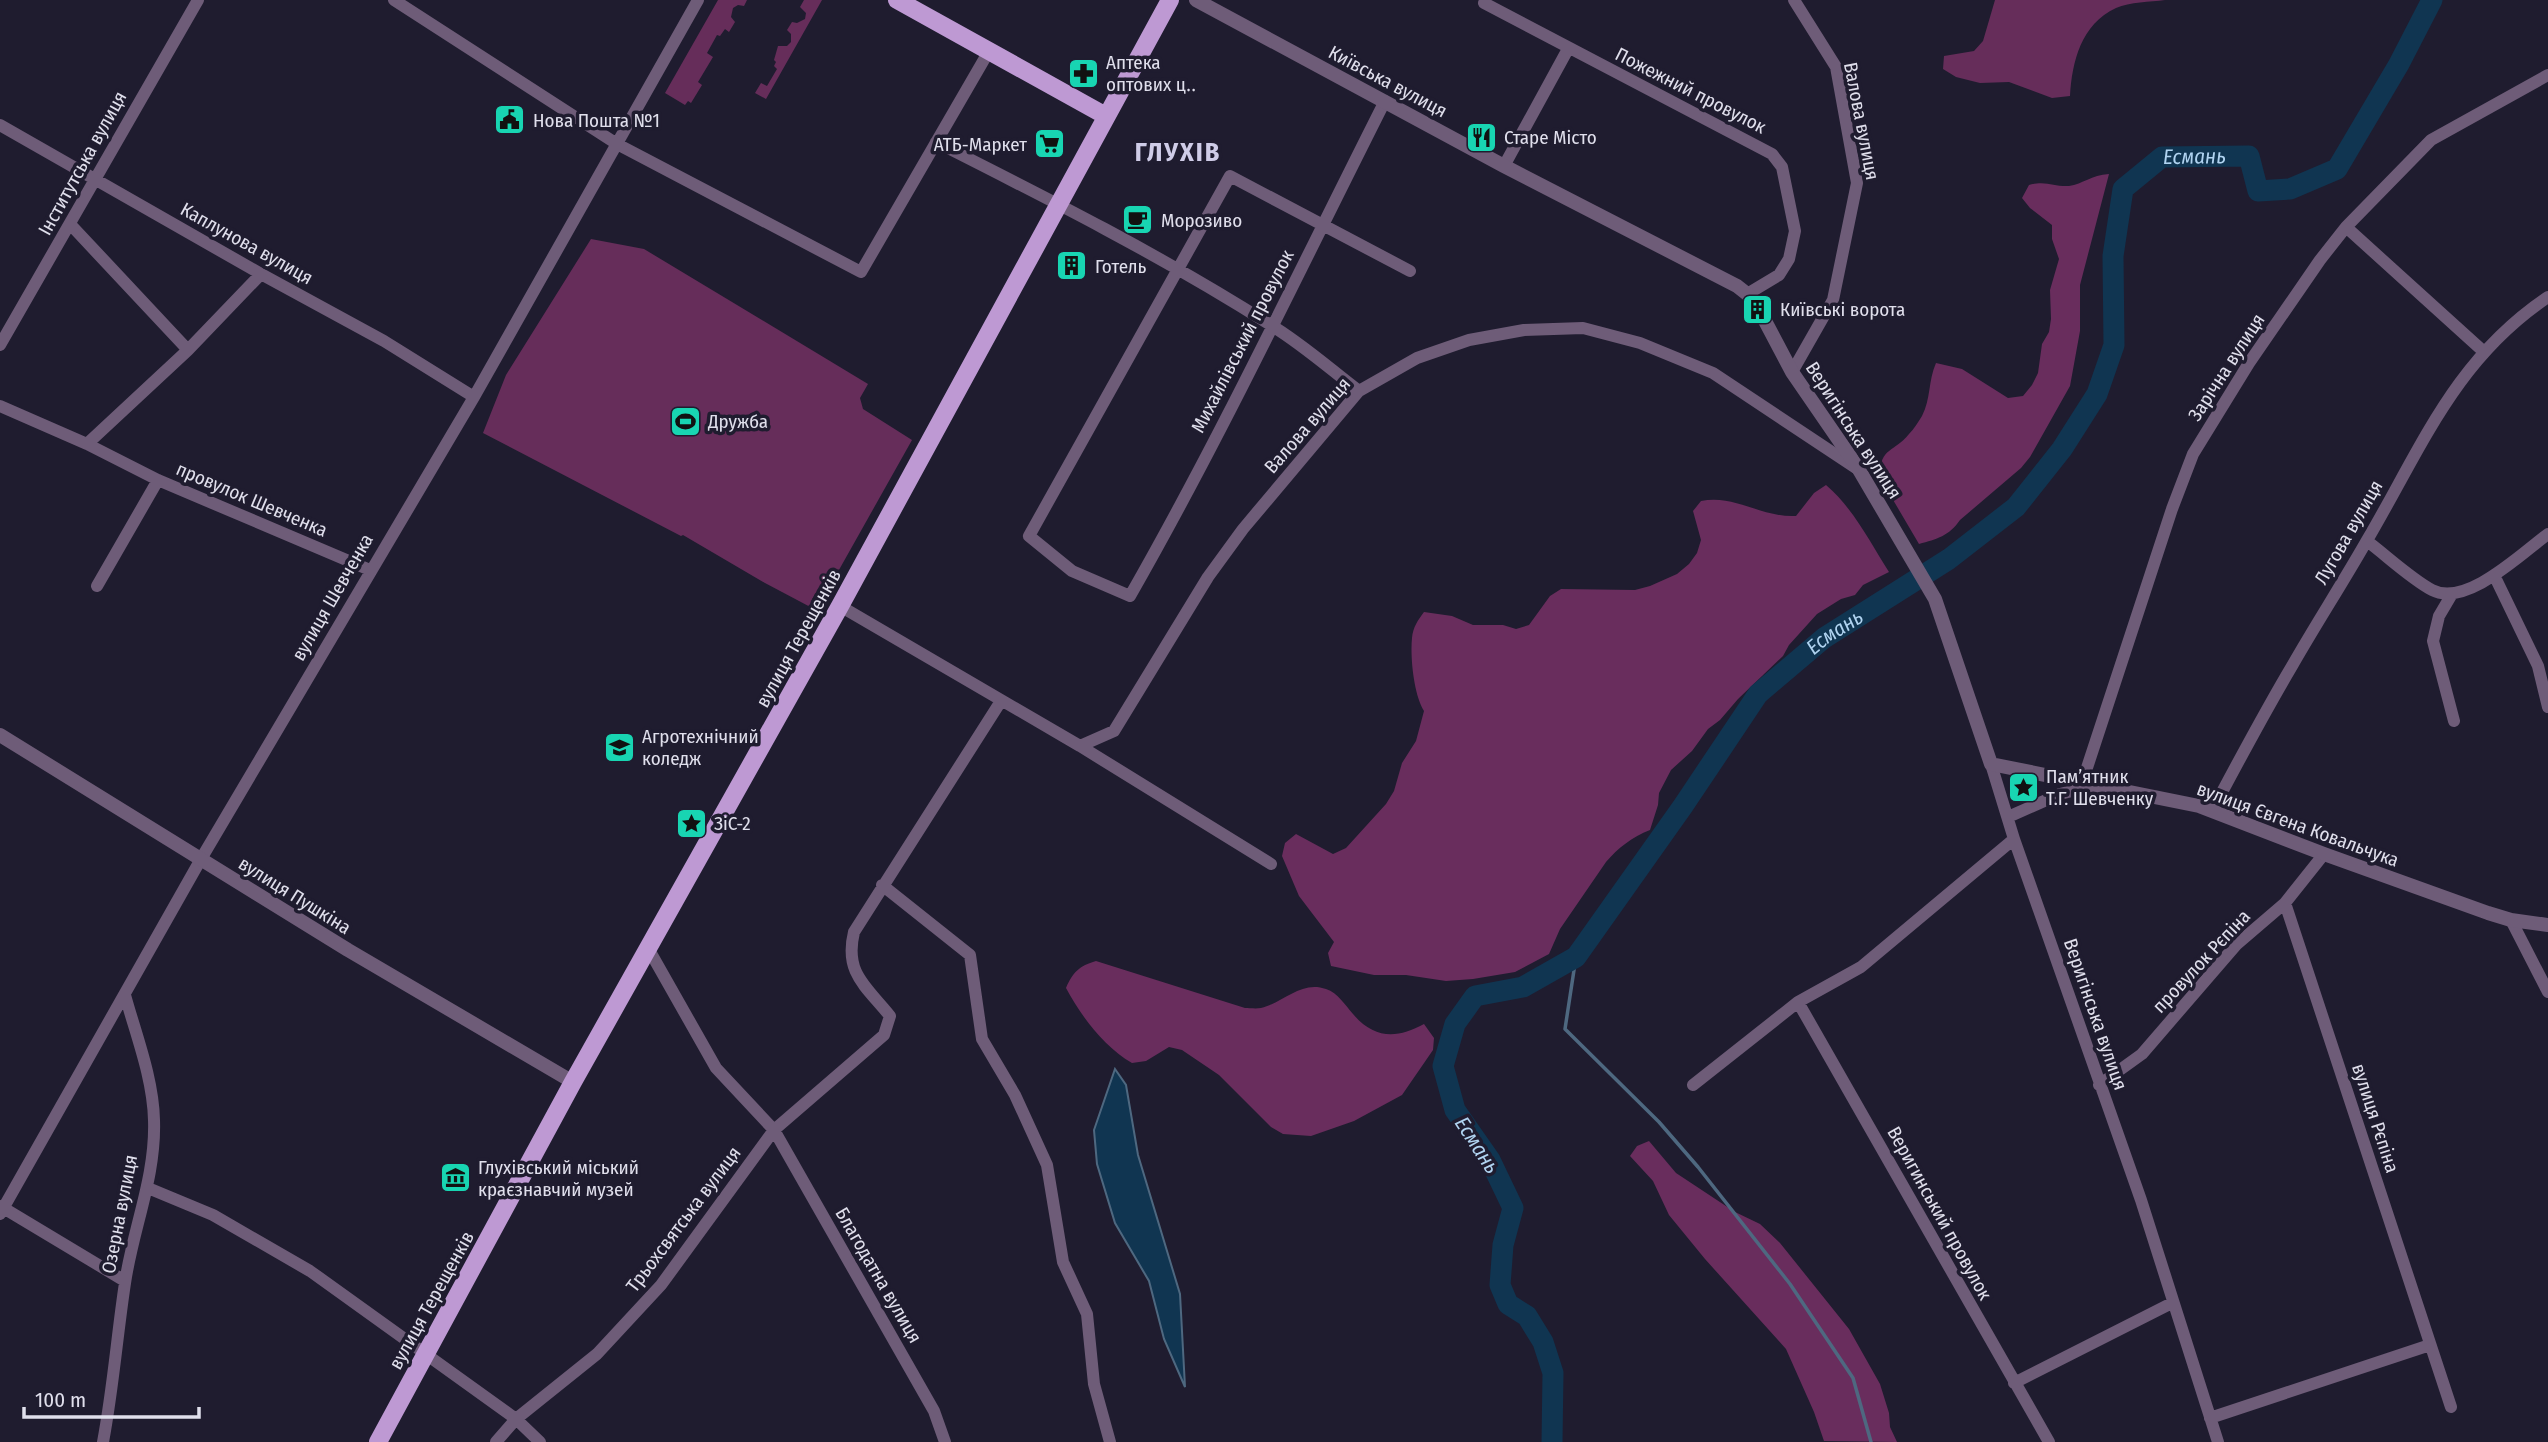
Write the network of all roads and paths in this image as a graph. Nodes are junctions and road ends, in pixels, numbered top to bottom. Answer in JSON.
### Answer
{"nodes":[{"id":1,"x":198,"y":0,"type":"edge"},
{"id":2,"x":394,"y":0,"type":"edge"},
{"id":3,"x":698,"y":0,"type":"edge"},
{"id":4,"x":897,"y":0,"type":"edge"},
{"id":5,"x":1170,"y":0,"type":"edge"},
{"id":6,"x":1196,"y":0,"type":"edge"},
{"id":7,"x":1794,"y":0,"type":"edge"},
{"id":8,"x":1484,"y":3,"type":"dead end"},
{"id":9,"x":1568,"y":49,"type":"junction"},
{"id":10,"x":989,"y":51,"type":"junction"},
{"id":11,"x":2548,"y":75,"type":"edge"},
{"id":12,"x":1385,"y":102,"type":"junction"},
{"id":13,"x":1106,"y":116,"type":"junction"},
{"id":14,"x":0,"y":125,"type":"edge"},
{"id":15,"x":936,"y":142,"type":"junction"},
{"id":16,"x":617,"y":144,"type":"junction"},
{"id":17,"x":1504,"y":166,"type":"junction"},
{"id":18,"x":93,"y":179,"type":"junction"},
{"id":19,"x":1059,"y":203,"type":"junction"},
{"id":20,"x":1323,"y":223,"type":"junction"},
{"id":21,"x":70,"y":224,"type":"junction"},
{"id":22,"x":2346,"y":227,"type":"junction"},
{"id":23,"x":1177,"y":269,"type":"junction"},
{"id":24,"x":1410,"y":271,"type":"dead end"},
{"id":25,"x":261,"y":274,"type":"junction"},
{"id":26,"x":1750,"y":295,"type":"joint"},
{"id":27,"x":2548,"y":297,"type":"edge"},
{"id":28,"x":1764,"y":319,"type":"tunnel mouth"},
{"id":29,"x":1272,"y":325,"type":"junction"},
{"id":30,"x":0,"y":345,"type":"edge"},
{"id":31,"x":188,"y":350,"type":"junction"},
{"id":32,"x":2483,"y":351,"type":"junction"},
{"id":33,"x":1792,"y":372,"type":"junction"},
{"id":34,"x":1359,"y":391,"type":"junction"},
{"id":35,"x":474,"y":397,"type":"junction"},
{"id":36,"x":0,"y":406,"type":"edge"},
{"id":37,"x":87,"y":444,"type":"junction"},
{"id":38,"x":1858,"y":468,"type":"junction"},
{"id":39,"x":158,"y":480,"type":"junction"},
{"id":40,"x":2548,"y":534,"type":"edge"},
{"id":41,"x":2367,"y":541,"type":"junction"},
{"id":42,"x":370,"y":570,"type":"junction"},
{"id":43,"x":2494,"y":575,"type":"junction"},
{"id":44,"x":97,"y":586,"type":"dead end"},
{"id":45,"x":2452,"y":594,"type":"junction"},
{"id":46,"x":841,"y":606,"type":"junction"},
{"id":47,"x":1001,"y":701,"type":"junction"},
{"id":48,"x":2548,"y":707,"type":"edge"},
{"id":49,"x":2454,"y":721,"type":"dead end"},
{"id":50,"x":0,"y":735,"type":"edge"},
{"id":51,"x":1080,"y":746,"type":"junction"},
{"id":52,"x":1991,"y":764,"type":"junction"},
{"id":53,"x":2087,"y":785,"type":"junction"},
{"id":54,"x":2212,"y":811,"type":"junction"},
{"id":55,"x":2008,"y":817,"type":"junction"},
{"id":56,"x":2014,"y":839,"type":"junction"},
{"id":57,"x":2325,"y":854,"type":"junction"},
{"id":58,"x":201,"y":859,"type":"junction"},
{"id":59,"x":1271,"y":864,"type":"dead end"},
{"id":60,"x":882,"y":885,"type":"junction"},
{"id":61,"x":2284,"y":903,"type":"junction"},
{"id":62,"x":2511,"y":920,"type":"junction"},
{"id":63,"x":2548,"y":925,"type":"edge"},
{"id":64,"x":648,"y":948,"type":"junction"},
{"id":65,"x":2548,"y":992,"type":"edge"},
{"id":66,"x":125,"y":995,"type":"junction"},
{"id":67,"x":1798,"y":1002,"type":"junction"},
{"id":68,"x":573,"y":1082,"type":"junction"},
{"id":69,"x":1693,"y":1084,"type":"dead end"},
{"id":70,"x":2099,"y":1085,"type":"junction"},
{"id":71,"x":774,"y":1130,"type":"junction"},
{"id":72,"x":148,"y":1188,"type":"junction"},
{"id":73,"x":1,"y":1209,"type":"edge"},
{"id":74,"x":125,"y":1281,"type":"junction"},
{"id":75,"x":2172,"y":1303,"type":"junction"},
{"id":76,"x":2430,"y":1345,"type":"junction"},
{"id":77,"x":426,"y":1353,"type":"junction"},
{"id":78,"x":2014,"y":1383,"type":"junction"},
{"id":79,"x":2451,"y":1407,"type":"dead end"},
{"id":80,"x":2210,"y":1418,"type":"junction"},
{"id":81,"x":516,"y":1419,"type":"junction"},
{"id":82,"x":103,"y":1442,"type":"edge"},
{"id":83,"x":378,"y":1442,"type":"edge"},
{"id":84,"x":496,"y":1442,"type":"edge"},
{"id":85,"x":540,"y":1442,"type":"edge"},
{"id":86,"x":945,"y":1442,"type":"edge"},
{"id":87,"x":1110,"y":1442,"type":"edge"},
{"id":88,"x":2049,"y":1442,"type":"edge"},
{"id":89,"x":2218,"y":1442,"type":"edge"}],
"edges":[{"from":1,"to":18,"type":"street","name":"Інститутська вулиця"},
{"from":2,"to":16,"type":"street"},
{"from":3,"to":16,"type":"street","name":"вулиця Шевченка"},
{"from":4,"to":10,"type":"main road"},
{"from":5,"to":13,"type":"main road","name":"вулиця Терещенків"},
{"from":6,"to":12,"type":"street","name":"Київська вулиця"},
{"from":7,"to":33,"type":"street","name":"Валова вулиця"},
{"from":8,"to":9,"type":"street","name":"Пожежний провулок"},
{"from":9,"to":17,"type":"street"},
{"from":9,"to":26,"type":"street","name":"Пожежний провулок"},
{"from":10,"to":13,"type":"main road"},
{"from":10,"to":15,"type":"street"},
{"from":11,"to":22,"type":"street","name":"Зарічна вулиця"},
{"from":12,"to":17,"type":"street","name":"Київська вулиця"},
{"from":12,"to":20,"type":"street","name":"Михайлівський провулок"},
{"from":13,"to":19,"type":"main road","name":"вулиця Терещенків"},
{"from":14,"to":18,"type":"street","name":"Каплунова вулиця"},
{"from":15,"to":16,"type":"street"},
{"from":15,"to":19,"type":"street"},
{"from":16,"to":35,"type":"street","name":"вулиця Шевченка"},
{"from":17,"to":26,"type":"street","name":"Київська вулиця"},
{"from":18,"to":21,"type":"street","name":"Інститутська вулиця"},
{"from":18,"to":25,"type":"street","name":"Каплунова вулиця"},
{"from":19,"to":23,"type":"street"},
{"from":19,"to":46,"type":"main road","name":"вулиця Терещенків"},
{"from":20,"to":23,"type":"street"},
{"from":20,"to":24,"type":"street"},
{"from":20,"to":29,"type":"street","name":"Михайлівський провулок"},
{"from":21,"to":30,"type":"street","name":"Інститутська вулиця"},
{"from":21,"to":31,"type":"street"},
{"from":22,"to":32,"type":"street"},
{"from":22,"to":53,"type":"street","name":"Зарічна вулиця"},
{"from":23,"to":29,"type":"street"},
{"from":23,"to":29,"type":"street","name":"Михайлівський провулок"},
{"from":25,"to":31,"type":"street"},
{"from":25,"to":35,"type":"street","name":"Каплунова вулиця"},
{"from":27,"to":32,"type":"street","name":"Лугова вулиця"},
{"from":28,"to":33,"type":"street","name":"Веригінська вулиця"},
{"from":29,"to":34,"type":"street"},
{"from":31,"to":37,"type":"street"},
{"from":32,"to":41,"type":"street","name":"Лугова вулиця"},
{"from":33,"to":38,"type":"street","name":"Веригінська вулиця"},
{"from":34,"to":38,"type":"street","name":"Валова вулиця"},
{"from":34,"to":51,"type":"street","name":"Валова вулиця"},
{"from":35,"to":42,"type":"street","name":"вулиця Шевченка"},
{"from":36,"to":37,"type":"street","name":"провулок Шевченка"},
{"from":37,"to":39,"type":"street","name":"провулок Шевченка"},
{"from":38,"to":52,"type":"street","name":"Веригінська вулиця"},
{"from":39,"to":42,"type":"street","name":"провулок Шевченка"},
{"from":39,"to":44,"type":"street","name":"провулок Шевченка"},
{"from":40,"to":43,"type":"street"},
{"from":41,"to":45,"type":"street"},
{"from":41,"to":54,"type":"street","name":"Лугова вулиця"},
{"from":42,"to":58,"type":"street","name":"вулиця Шевченка"},
{"from":43,"to":45,"type":"street"},
{"from":43,"to":48,"type":"street"},
{"from":45,"to":49,"type":"street"},
{"from":46,"to":47,"type":"street"},
{"from":46,"to":64,"type":"main road","name":"вулиця Терещенків"},
{"from":47,"to":51,"type":"street"},
{"from":47,"to":60,"type":"street"},
{"from":50,"to":58,"type":"street","name":"вулиця Пушкіна"},
{"from":51,"to":59,"type":"street"},
{"from":52,"to":53,"type":"street","name":"вулиця Євгена Ковальчука"},
{"from":52,"to":55,"type":"street","name":"Веригінська вулиця"},
{"from":53,"to":54,"type":"street","name":"вулиця Євгена Ковальчука"},
{"from":53,"to":55,"type":"street"},
{"from":54,"to":57,"type":"street","name":"вулиця Євгена Ковальчука"},
{"from":55,"to":56,"type":"street","name":"Веригінська вулиця"},
{"from":56,"to":67,"type":"street"},
{"from":56,"to":70,"type":"street","name":"Веригінська вулиця"},
{"from":57,"to":61,"type":"street","name":"провулок Рєпіна"},
{"from":57,"to":62,"type":"street","name":"вулиця Євгена Ковальчука"},
{"from":58,"to":66,"type":"street","name":"вулиця Шевченка"},
{"from":58,"to":68,"type":"street","name":"вулиця Пушкіна"},
{"from":60,"to":71,"type":"street"},
{"from":60,"to":87,"type":"street"},
{"from":61,"to":70,"type":"street","name":"провулок Рєпіна"},
{"from":61,"to":76,"type":"street","name":"вулиця Рєпіна"},
{"from":62,"to":63,"type":"street","name":"вулиця Євгена Ковальчука"},
{"from":62,"to":65,"type":"street"},
{"from":64,"to":68,"type":"main road","name":"вулиця Терещенків"},
{"from":64,"to":71,"type":"street","name":"Благодатна вулиця"},
{"from":66,"to":72,"type":"street","name":"Озерна вулиця"},
{"from":66,"to":73,"type":"street","name":"вулиця Шевченка"},
{"from":67,"to":69,"type":"street"},
{"from":67,"to":78,"type":"street","name":"Веригинський провулок"},
{"from":68,"to":77,"type":"main road","name":"вулиця Терещенків"},
{"from":70,"to":75,"type":"street","name":"Веригінська вулиця"},
{"from":71,"to":81,"type":"street","name":"Трьохсвятська вулиця"},
{"from":71,"to":86,"type":"street","name":"Благодатна вулиця"},
{"from":72,"to":74,"type":"street","name":"Озерна вулиця"},
{"from":72,"to":77,"type":"street"},
{"from":73,"to":74,"type":"street"},
{"from":74,"to":82,"type":"street","name":"Озерна вулиця"},
{"from":75,"to":78,"type":"street"},
{"from":75,"to":80,"type":"street","name":"Веригінська вулиця"},
{"from":76,"to":79,"type":"street","name":"вулиця Рєпіна"},
{"from":76,"to":80,"type":"street"},
{"from":77,"to":81,"type":"street"},
{"from":77,"to":83,"type":"main road","name":"вулиця Терещенків"},
{"from":78,"to":88,"type":"street","name":"Веригинський провулок"},
{"from":80,"to":89,"type":"street","name":"Веригінська вулиця"},
{"from":81,"to":84,"type":"street","name":"Трьохсвятська вулиця"},
{"from":81,"to":85,"type":"street"}]}
